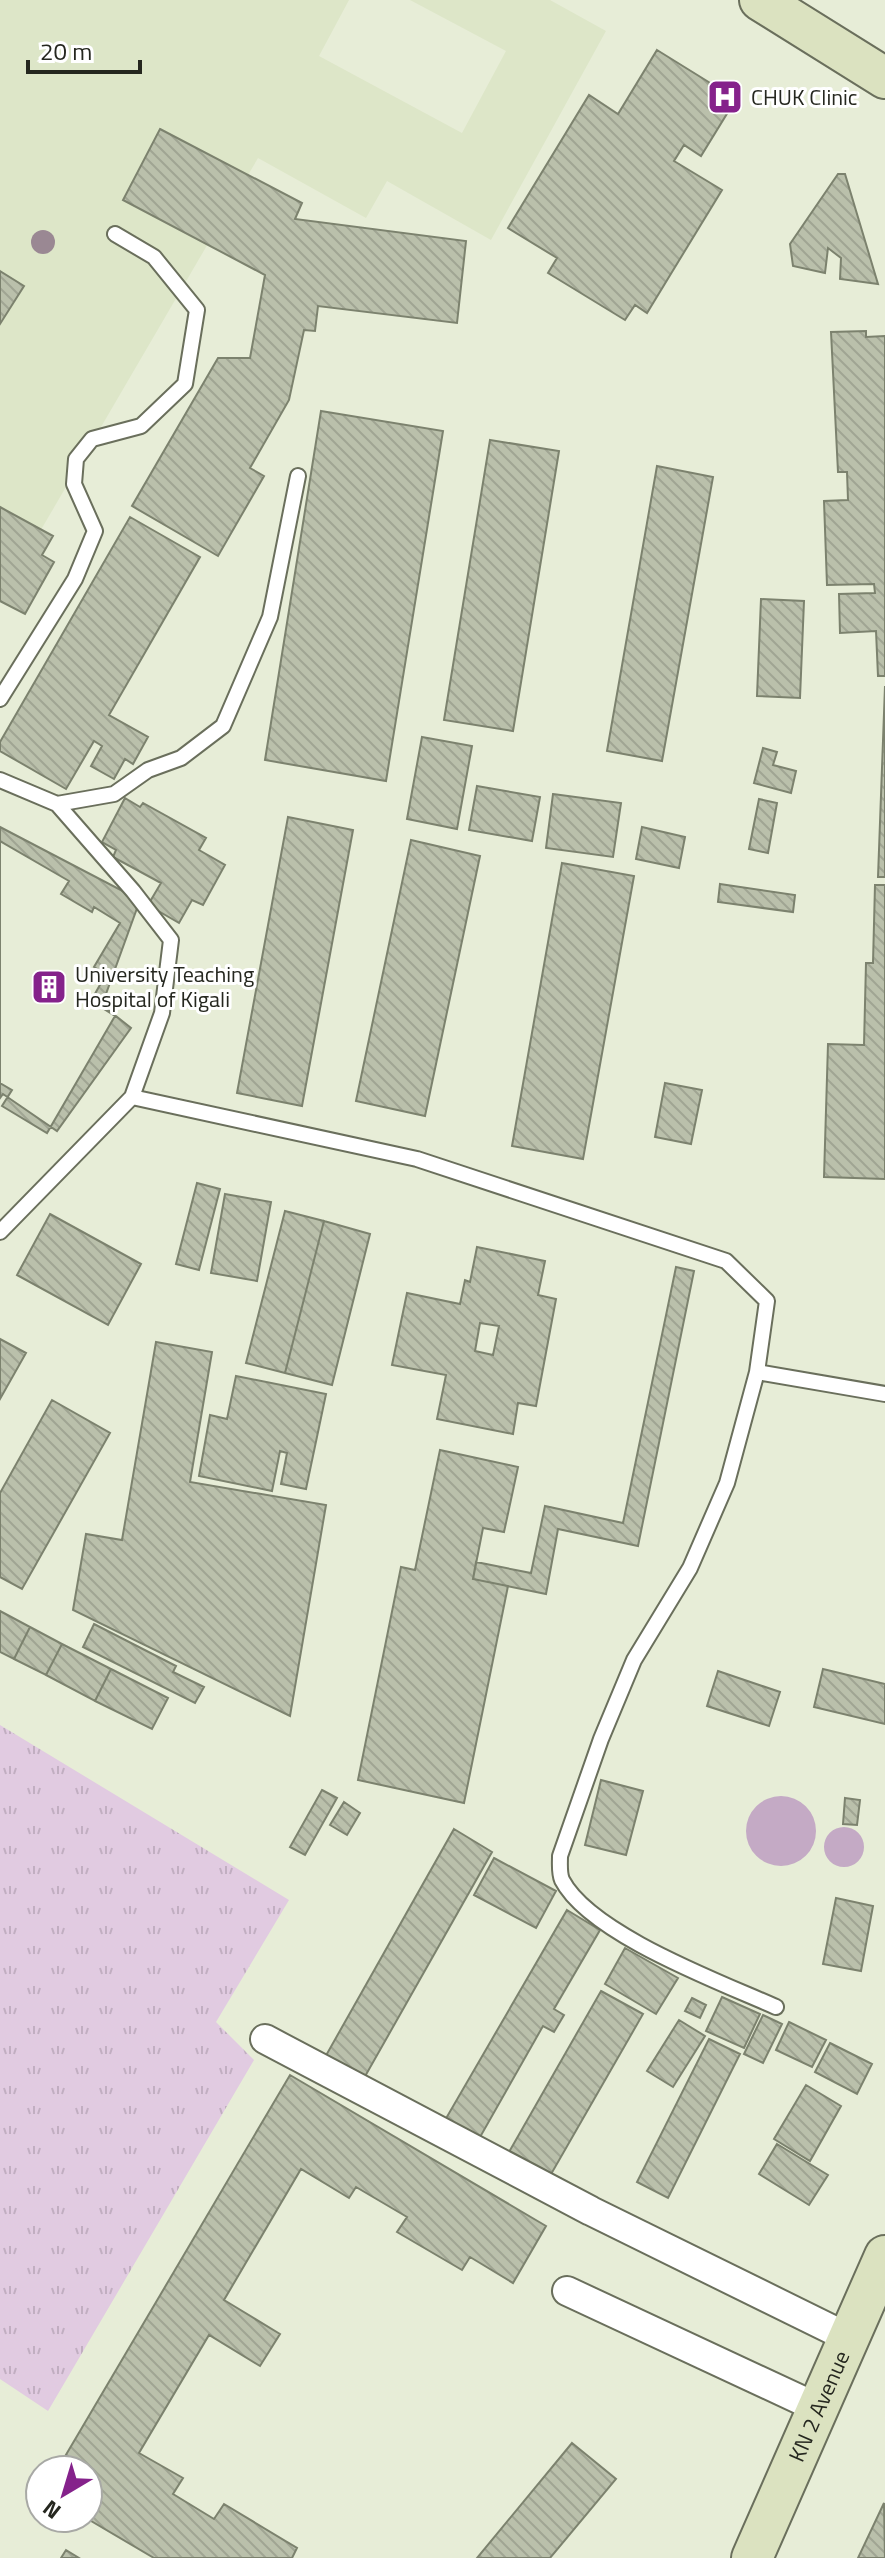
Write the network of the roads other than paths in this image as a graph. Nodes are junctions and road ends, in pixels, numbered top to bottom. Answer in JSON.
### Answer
{"nodes":[{"id":1,"x":760,"y":0,"type":"edge"},
{"id":2,"x":885,"y":78,"type":"edge"},
{"id":3,"x":115,"y":234,"type":"dead end"},
{"id":4,"x":298,"y":476,"type":"dead end"},
{"id":5,"x":0,"y":699,"type":"edge"},
{"id":6,"x":0,"y":780,"type":"edge"},
{"id":7,"x":57,"y":804,"type":"junction"},
{"id":8,"x":132,"y":1097,"type":"junction"},
{"id":9,"x":0,"y":1232,"type":"edge"},
{"id":10,"x":757,"y":1372,"type":"junction"},
{"id":11,"x":885,"y":1394,"type":"edge"},
{"id":12,"x":776,"y":2007,"type":"dead end"},
{"id":13,"x":265,"y":2039,"type":"dead end"},
{"id":14,"x":882,"y":2270,"type":"edge"},
{"id":15,"x":567,"y":2291,"type":"dead end"},
{"id":16,"x":849,"y":2338,"type":"junction"},
{"id":17,"x":818,"y":2408,"type":"junction"},
{"id":18,"x":752,"y":2558,"type":"edge"}],
"edges":[{"from":1,"to":2,"type":"main road"},
{"from":3,"to":5,"type":"lane"},
{"from":4,"to":7,"type":"lane"},
{"from":6,"to":7,"type":"lane"},
{"from":7,"to":8,"type":"lane"},
{"from":8,"to":9,"type":"lane"},
{"from":8,"to":10,"type":"lane"},
{"from":10,"to":11,"type":"lane"},
{"from":10,"to":12,"type":"lane"},
{"from":13,"to":16,"type":"street"},
{"from":14,"to":16,"type":"main road","name":"KN 2 Avenue"},
{"from":15,"to":17,"type":"street"},
{"from":16,"to":17,"type":"main road","name":"KN 2 Avenue"},
{"from":17,"to":18,"type":"main road","name":"KN 2 Avenue"}]}
